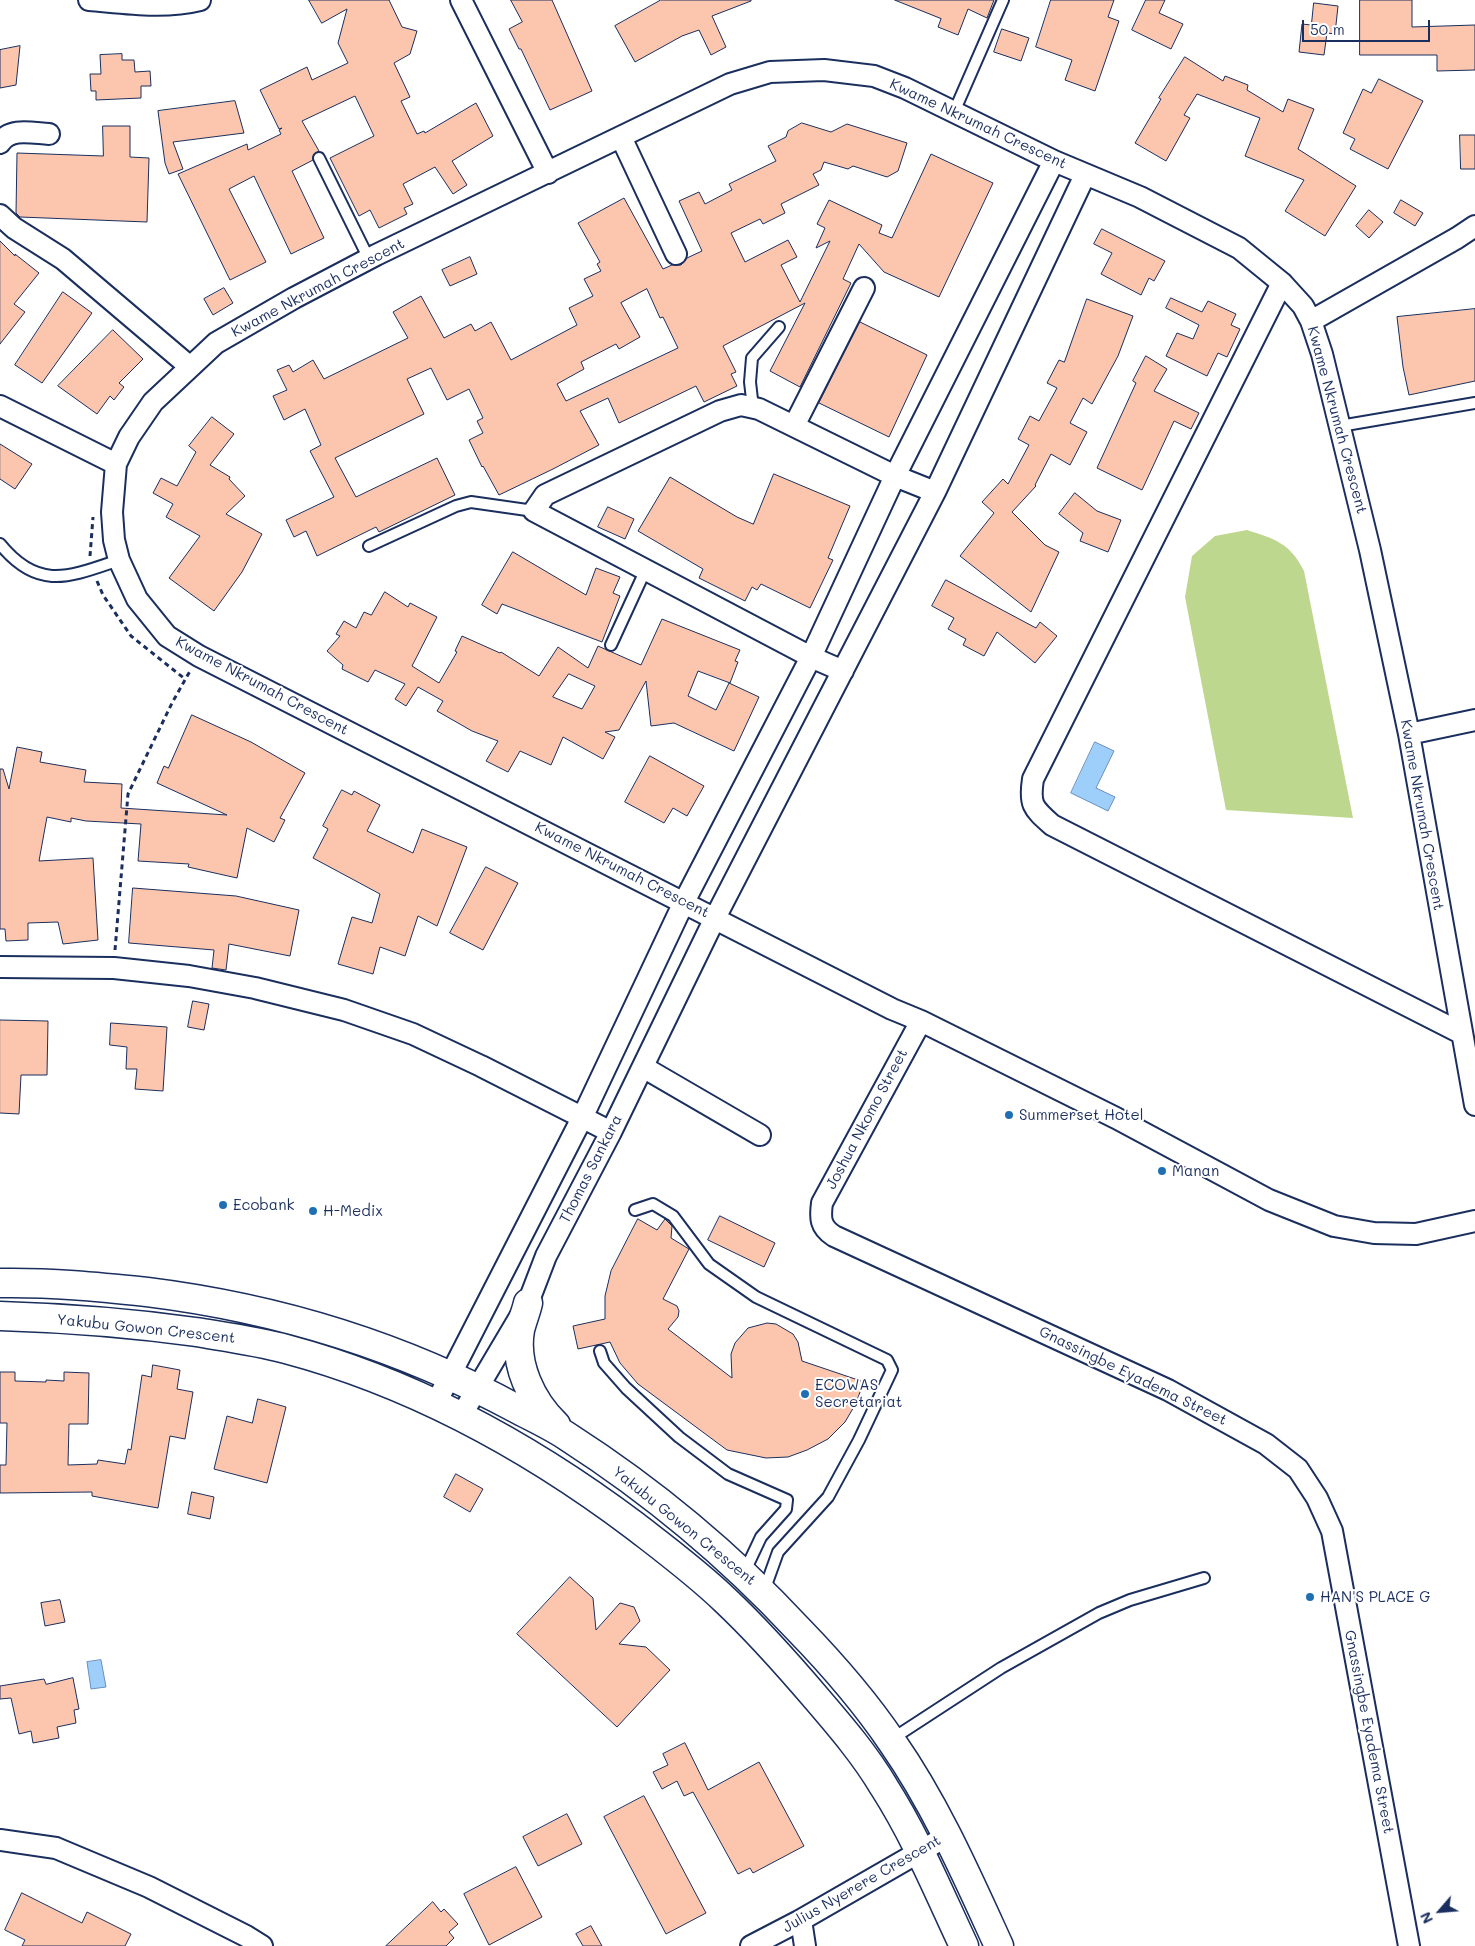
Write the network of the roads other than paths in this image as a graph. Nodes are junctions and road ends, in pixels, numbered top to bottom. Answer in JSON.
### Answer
{"nodes":[{"id":1,"x":89,"y":0,"type":"edge"},
{"id":2,"x":200,"y":0,"type":"edge"},
{"id":3,"x":461,"y":0,"type":"edge"},
{"id":4,"x":1003,"y":0,"type":"edge"},
{"id":5,"x":954,"y":112,"type":"junction"},
{"id":6,"x":49,"y":134,"type":"dead end"},
{"id":7,"x":621,"y":137,"type":"junction"},
{"id":8,"x":0,"y":143,"type":"edge"},
{"id":9,"x":319,"y":158,"type":"dead end"},
{"id":10,"x":1054,"y":161,"type":"junction"},
{"id":11,"x":548,"y":173,"type":"junction"},
{"id":12,"x":1085,"y":175,"type":"junction"},
{"id":13,"x":0,"y":215,"type":"edge"},
{"id":14,"x":1472,"y":233,"type":"edge"},
{"id":15,"x":676,"y":254,"type":"dead end"},
{"id":16,"x":369,"y":259,"type":"junction"},
{"id":17,"x":1282,"y":283,"type":"junction"},
{"id":18,"x":864,"y":288,"type":"dead end"},
{"id":19,"x":1312,"y":321,"type":"junction"},
{"id":20,"x":779,"y":327,"type":"dead end"},
{"id":21,"x":189,"y":366,"type":"junction"},
{"id":22,"x":1475,"y":403,"type":"edge"},
{"id":23,"x":0,"y":406,"type":"edge"},
{"id":24,"x":753,"y":408,"type":"junction"},
{"id":25,"x":794,"y":426,"type":"junction"},
{"id":26,"x":1340,"y":426,"type":"junction"},
{"id":27,"x":116,"y":464,"type":"junction"},
{"id":28,"x":895,"y":476,"type":"junction"},
{"id":29,"x":935,"y":492,"type":"junction"},
{"id":30,"x":534,"y":511,"type":"junction"},
{"id":31,"x":0,"y":544,"type":"edge"},
{"id":32,"x":369,"y":546,"type":"dead end"},
{"id":33,"x":118,"y":560,"type":"junction"},
{"id":34,"x":646,"y":570,"type":"junction"},
{"id":35,"x":611,"y":645,"type":"dead end"},
{"id":36,"x":811,"y":657,"type":"junction"},
{"id":37,"x":843,"y":671,"type":"junction"},
{"id":38,"x":1475,"y":720,"type":"edge"},
{"id":39,"x":1408,"y":734,"type":"junction"},
{"id":40,"x":684,"y":902,"type":"junction"},
{"id":41,"x":715,"y":918,"type":"junction"},
{"id":42,"x":0,"y":967,"type":"edge"},
{"id":43,"x":920,"y":1020,"type":"junction"},
{"id":44,"x":1461,"y":1032,"type":"junction"},
{"id":45,"x":1471,"y":1065,"type":"edge"},
{"id":46,"x":643,"y":1067,"type":"junction"},
{"id":47,"x":1475,"y":1105,"type":"edge"},
{"id":48,"x":582,"y":1118,"type":"junction"},
{"id":49,"x":611,"y":1132,"type":"junction"},
{"id":50,"x":760,"y":1135,"type":"dead end"},
{"id":51,"x":635,"y":1210,"type":"dead end"},
{"id":52,"x":820,"y":1219,"type":"joint"},
{"id":53,"x":1475,"y":1221,"type":"edge"},
{"id":54,"x":0,"y":1283,"type":"edge"},
{"id":55,"x":528,"y":1303,"type":"junction"},
{"id":56,"x":0,"y":1316,"type":"edge"},
{"id":57,"x":600,"y":1351,"type":"dead end"},
{"id":58,"x":450,"y":1375,"type":"junction"},
{"id":59,"x":478,"y":1388,"type":"junction"},
{"id":60,"x":436,"y":1403,"type":"junction"},
{"id":61,"x":461,"y":1416,"type":"junction"},
{"id":62,"x":566,"y":1435,"type":"junction"},
{"id":63,"x":743,"y":1574,"type":"junction"},
{"id":64,"x":1204,"y":1578,"type":"dead end"},
{"id":65,"x":764,"y":1592,"type":"junction"},
{"id":66,"x":891,"y":1740,"type":"junction"},
{"id":67,"x":947,"y":1836,"type":"junction"},
{"id":68,"x":0,"y":1840,"type":"edge"},
{"id":69,"x":919,"y":1851,"type":"junction"},
{"id":70,"x":801,"y":1920,"type":"junction"},
{"id":71,"x":262,"y":1946,"type":"edge"},
{"id":72,"x":751,"y":1946,"type":"edge"},
{"id":73,"x":804,"y":1946,"type":"edge"},
{"id":74,"x":964,"y":1946,"type":"edge"},
{"id":75,"x":999,"y":1946,"type":"edge"},
{"id":76,"x":1409,"y":1946,"type":"edge"}],
"edges":[{"from":1,"to":2,"type":"street"},
{"from":3,"to":11,"type":"street"},
{"from":4,"to":5,"type":"lane"},
{"from":5,"to":7,"type":"street","name":"Kwame Nkrumah Crescent"},
{"from":5,"to":10,"type":"street","name":"Kwame Nkrumah Crescent"},
{"from":6,"to":8,"type":"street"},
{"from":7,"to":11,"type":"street","name":"Kwame Nkrumah Crescent"},
{"from":7,"to":15,"type":"street"},
{"from":9,"to":16,"type":"lane"},
{"from":10,"to":12,"type":"street","name":"Kwame Nkrumah Crescent"},
{"from":10,"to":28,"type":"street"},
{"from":11,"to":16,"type":"street","name":"Kwame Nkrumah Crescent"},
{"from":12,"to":17,"type":"street","name":"Kwame Nkrumah Crescent"},
{"from":12,"to":29,"type":"street","name":"Thomas Sankara"},
{"from":13,"to":21,"type":"street"},
{"from":14,"to":19,"type":"street"},
{"from":16,"to":21,"type":"street","name":"Kwame Nkrumah Crescent"},
{"from":17,"to":19,"type":"street","name":"Kwame Nkrumah Crescent"},
{"from":17,"to":44,"type":"street"},
{"from":18,"to":25,"type":"street"},
{"from":19,"to":26,"type":"street","name":"Kwame Nkrumah Crescent"},
{"from":20,"to":24,"type":"lane"},
{"from":21,"to":27,"type":"street","name":"Kwame Nkrumah Crescent"},
{"from":22,"to":26,"type":"lane"},
{"from":23,"to":27,"type":"street"},
{"from":24,"to":25,"type":"street"},
{"from":24,"to":30,"type":"street"},
{"from":25,"to":28,"type":"street"},
{"from":26,"to":39,"type":"street","name":"Kwame Nkrumah Crescent"},
{"from":27,"to":33,"type":"street","name":"Kwame Nkrumah Crescent"},
{"from":28,"to":29,"type":"street"},
{"from":28,"to":36,"type":"street"},
{"from":29,"to":37,"type":"street","name":"Thomas Sankara"},
{"from":30,"to":32,"type":"lane"},
{"from":30,"to":34,"type":"street"},
{"from":31,"to":33,"type":"lane"},
{"from":33,"to":40,"type":"street","name":"Kwame Nkrumah Crescent"},
{"from":34,"to":35,"type":"lane"},
{"from":34,"to":36,"type":"street"},
{"from":36,"to":37,"type":"street"},
{"from":36,"to":40,"type":"street"},
{"from":37,"to":41,"type":"street","name":"Thomas Sankara"},
{"from":38,"to":39,"type":"street"},
{"from":39,"to":44,"type":"street","name":"Kwame Nkrumah Crescent"},
{"from":40,"to":41,"type":"street","name":"Kwame Nkrumah Crescent"},
{"from":40,"to":48,"type":"street"},
{"from":41,"to":43,"type":"street","name":"Kwame Nkrumah Crescent"},
{"from":41,"to":46,"type":"street","name":"Thomas Sankara"},
{"from":42,"to":48,"type":"street"},
{"from":43,"to":52,"type":"street","name":"Joshua Nkomo Street"},
{"from":43,"to":53,"type":"street","name":"Kwame Nkrumah Crescent"},
{"from":44,"to":45,"type":"street","name":"Kwame Nkrumah Crescent"},
{"from":45,"to":47,"type":"street","name":"Kwame Nkrumah Crescent"},
{"from":46,"to":49,"type":"street","name":"Thomas Sankara"},
{"from":46,"to":50,"type":"street"},
{"from":48,"to":49,"type":"street"},
{"from":48,"to":58,"type":"street"},
{"from":49,"to":55,"type":"street","name":"Thomas Sankara"},
{"from":51,"to":65,"type":"lane"},
{"from":52,"to":76,"type":"street","name":"Gnassingbe Eyadema Street"},
{"from":54,"to":58,"type":"main road","name":"Yakubu Gowon Crescent"},
{"from":55,"to":59,"type":"street","name":"Thomas Sankara"},
{"from":55,"to":62,"type":"main road"},
{"from":56,"to":60,"type":"main road","name":"Yakubu Gowon Crescent"},
{"from":57,"to":63,"type":"lane"},
{"from":58,"to":59,"type":"main road","name":"Yakubu Gowon Crescent"},
{"from":58,"to":60,"type":"street"},
{"from":59,"to":61,"type":"street","name":"Thomas Sankara"},
{"from":59,"to":62,"type":"main road","name":"Yakubu Gowon Crescent"},
{"from":60,"to":61,"type":"main road","name":"Yakubu Gowon Crescent"},
{"from":61,"to":69,"type":"main road","name":"Yakubu Gowon Crescent"},
{"from":62,"to":63,"type":"main road","name":"Yakubu Gowon Crescent"},
{"from":63,"to":65,"type":"main road","name":"Yakubu Gowon Crescent"},
{"from":64,"to":66,"type":"lane"},
{"from":65,"to":66,"type":"main road","name":"Yakubu Gowon Crescent"},
{"from":66,"to":67,"type":"main road","name":"Yakubu Gowon Crescent"},
{"from":67,"to":69,"type":"street","name":"Julius Nyerere Crescent"},
{"from":67,"to":75,"type":"main road","name":"Yakubu Gowon Crescent"},
{"from":68,"to":71,"type":"street"},
{"from":69,"to":70,"type":"street","name":"Julius Nyerere Crescent"},
{"from":69,"to":74,"type":"main road","name":"Yakubu Gowon Crescent"},
{"from":70,"to":72,"type":"street","name":"Julius Nyerere Crescent"},
{"from":70,"to":73,"type":"street"}]}
